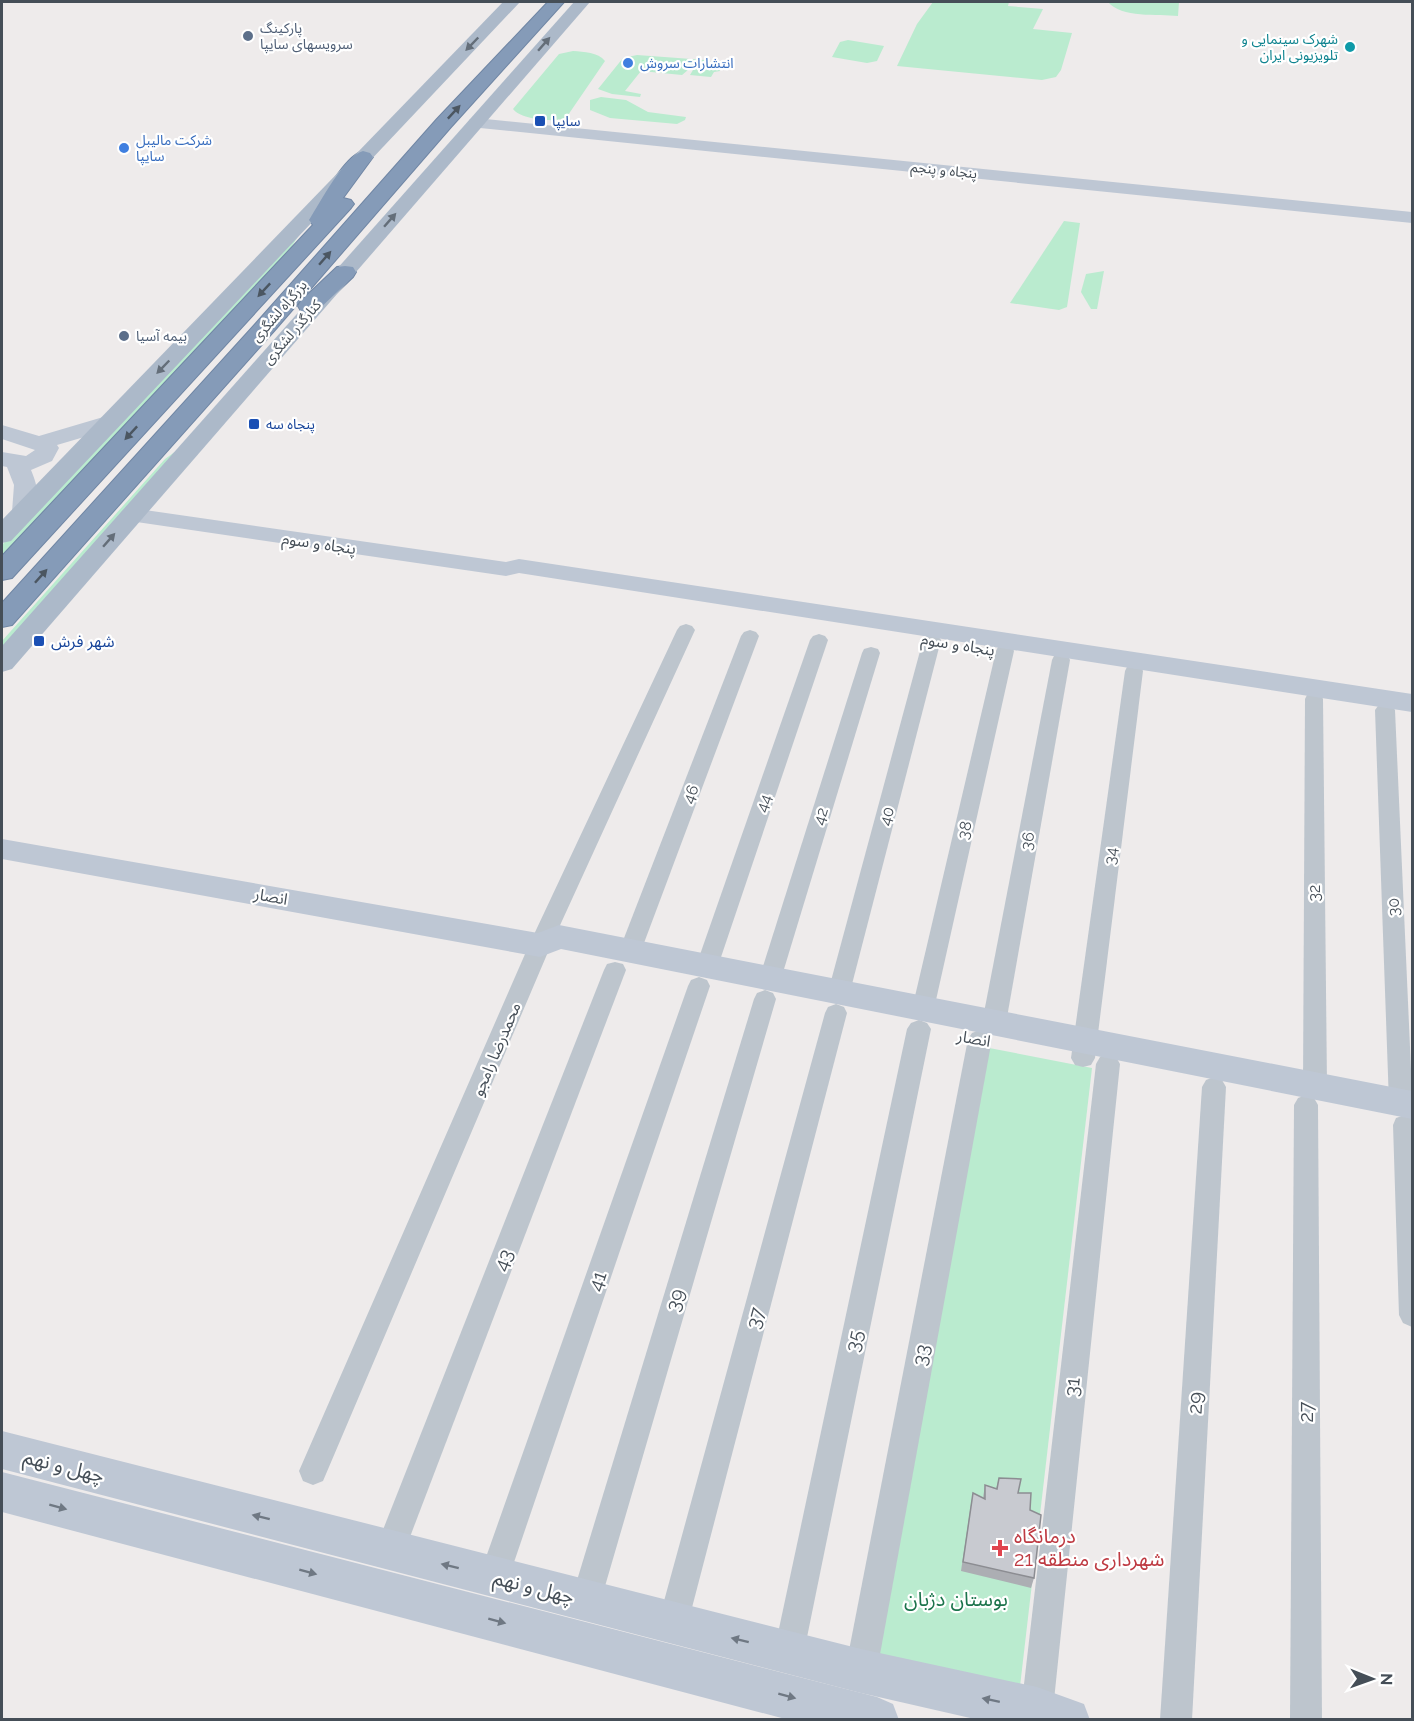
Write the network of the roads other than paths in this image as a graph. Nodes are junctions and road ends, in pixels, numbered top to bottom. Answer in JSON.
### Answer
{"nodes":[{"id":1,"x":512,"y":2,"type":"edge"},
{"id":2,"x":533,"y":2,"type":"edge"},
{"id":3,"x":556,"y":2,"type":"edge"},
{"id":4,"x":582,"y":2,"type":"edge"},
{"id":5,"x":483,"y":114,"type":"junction"},
{"id":6,"x":363,"y":157,"type":"junction"},
{"id":7,"x":1028,"y":175,"type":"junction"},
{"id":8,"x":1413,"y":211,"type":"edge"},
{"id":9,"x":1413,"y":218,"type":"edge"},
{"id":10,"x":302,"y":249,"type":"junction"},
{"id":11,"x":345,"y":272,"type":"junction"},
{"id":12,"x":110,"y":422,"type":"junction"},
{"id":13,"x":2,"y":432,"type":"edge"},
{"id":14,"x":39,"y":442,"type":"junction"},
{"id":15,"x":9,"y":461,"type":"edge"},
{"id":16,"x":125,"y":484,"type":"junction"},
{"id":17,"x":24,"y":512,"type":"junction"},
{"id":18,"x":131,"y":515,"type":"junction"},
{"id":19,"x":2,"y":535,"type":"edge"},
{"id":20,"x":506,"y":569,"type":"junction"},
{"id":21,"x":2,"y":572,"type":"edge"},
{"id":22,"x":2,"y":619,"type":"edge"},
{"id":23,"x":686,"y":630,"type":"dead end"},
{"id":24,"x":750,"y":636,"type":"dead end"},
{"id":25,"x":819,"y":640,"type":"dead end"},
{"id":26,"x":932,"y":640,"type":"junction"},
{"id":27,"x":1005,"y":651,"type":"junction"},
{"id":28,"x":871,"y":653,"type":"dead end"},
{"id":29,"x":1060,"y":660,"type":"junction"},
{"id":30,"x":2,"y":663,"type":"edge"},
{"id":31,"x":1134,"y":671,"type":"junction"},
{"id":32,"x":1314,"y":699,"type":"junction"},
{"id":33,"x":1413,"y":703,"type":"edge"},
{"id":34,"x":1385,"y":710,"type":"junction"},
{"id":35,"x":1413,"y":714,"type":"edge"},
{"id":36,"x":2,"y":849,"type":"edge"},
{"id":37,"x":540,"y":945,"type":"junction"},
{"id":38,"x":623,"y":961,"type":"junction"},
{"id":39,"x":703,"y":976,"type":"junction"},
{"id":40,"x":767,"y":989,"type":"junction"},
{"id":41,"x":838,"y":1003,"type":"junction"},
{"id":42,"x":921,"y":1019,"type":"junction"},
{"id":43,"x":987,"y":1031,"type":"junction"},
{"id":44,"x":1092,"y":1054,"type":"junction"},
{"id":45,"x":1214,"y":1087,"type":"junction"},
{"id":46,"x":1310,"y":1096,"type":"junction"},
{"id":47,"x":1408,"y":1115,"type":"edge"},
{"id":48,"x":1413,"y":1315,"type":"edge"},
{"id":49,"x":2,"y":1450,"type":"edge"},
{"id":50,"x":313,"y":1471,"type":"dead end"},
{"id":51,"x":2,"y":1492,"type":"edge"},
{"id":52,"x":390,"y":1550,"type":"junction"},
{"id":53,"x":494,"y":1577,"type":"junction"},
{"id":54,"x":586,"y":1600,"type":"junction"},
{"id":55,"x":673,"y":1623,"type":"junction"},
{"id":56,"x":789,"y":1652,"type":"junction"},
{"id":57,"x":861,"y":1671,"type":"junction"},
{"id":58,"x":1053,"y":1715,"type":"edge"},
{"id":59,"x":877,"y":1719,"type":"edge"},
{"id":60,"x":1176,"y":1719,"type":"edge"},
{"id":61,"x":1306,"y":1719,"type":"edge"}],
"edges":[{"from":1,"to":6,"type":"main road","one_way":true},
{"from":2,"to":10,"type":"highway","name":"بزرگراه لشگری"},
{"from":16,"to":3,"type":"highway","name":"بزرگراه لشگری","one_way":true},
{"from":5,"to":4,"type":"main road","name":"کنارگذر لشگری","one_way":true},
{"from":5,"to":7,"type":"street","name":"پنجاه و پنجم"},
{"from":11,"to":5,"type":"main road","name":"کنارگذر لشگری","one_way":true},
{"from":6,"to":10,"type":"highway"},
{"from":6,"to":12,"type":"main road","one_way":true},
{"from":7,"to":8,"type":"street","name":"پنجاه و پنجم"},
{"from":7,"to":9,"type":"street","name":"پنجاه و پنجم"},
{"from":10,"to":21,"type":"highway","name":"بزرگراه لشگری","one_way":true},
{"from":11,"to":16,"type":"highway"},
{"from":11,"to":18,"type":"main road","name":"کنارگذر لشگری"},
{"from":12,"to":14,"type":"street"},
{"from":12,"to":17,"type":"main road"},
{"from":13,"to":14,"type":"street"},
{"from":14,"to":15,"type":"street"},
{"from":15,"to":17,"type":"street"},
{"from":22,"to":16,"type":"highway","name":"بزرگراه لشگری","one_way":true},
{"from":17,"to":19,"type":"main road"},
{"from":18,"to":20,"type":"street","name":"پنجاه و سوم"},
{"from":30,"to":18,"type":"main road","name":"کنارگذر لشگری","one_way":true},
{"from":20,"to":26,"type":"street","name":"پنجاه و سوم"},
{"from":20,"to":33,"type":"street","name":"پنجاه و سوم"},
{"from":23,"to":37,"type":"street","name":"محمدرضا رامجو"},
{"from":24,"to":38,"type":"street","name":"46"},
{"from":25,"to":39,"type":"street","name":"44"},
{"from":26,"to":27,"type":"street","name":"پنجاه و سوم"},
{"from":26,"to":41,"type":"street","name":"40"},
{"from":27,"to":29,"type":"street","name":"پنجاه و سوم"},
{"from":27,"to":42,"type":"street","name":"38"},
{"from":28,"to":40,"type":"street","name":"42"},
{"from":29,"to":31,"type":"street","name":"پنجاه و سوم"},
{"from":29,"to":43,"type":"street","name":"36"},
{"from":31,"to":32,"type":"street","name":"پنجاه و سوم"},
{"from":31,"to":44,"type":"street","name":"34"},
{"from":32,"to":34,"type":"street","name":"پنجاه و سوم"},
{"from":32,"to":46,"type":"street","name":"32"},
{"from":34,"to":35,"type":"street","name":"پنجاه و سوم"},
{"from":34,"to":47,"type":"street","name":"30"},
{"from":36,"to":37,"type":"street","name":"انصار"},
{"from":37,"to":38,"type":"street","name":"انصار"},
{"from":37,"to":50,"type":"street","name":"محمدرضا رامجو"},
{"from":38,"to":39,"type":"street","name":"انصار"},
{"from":38,"to":52,"type":"street","name":"43"},
{"from":39,"to":40,"type":"street","name":"انصار"},
{"from":39,"to":53,"type":"street","name":"41"},
{"from":40,"to":41,"type":"street","name":"انصار"},
{"from":40,"to":54,"type":"street","name":"39"},
{"from":41,"to":42,"type":"street","name":"انصار"},
{"from":41,"to":55,"type":"street","name":"37"},
{"from":42,"to":43,"type":"street","name":"انصار"},
{"from":42,"to":56,"type":"street","name":"35"},
{"from":43,"to":44,"type":"street","name":"انصار"},
{"from":43,"to":57,"type":"street","name":"33"},
{"from":44,"to":45,"type":"street","name":"انصار"},
{"from":44,"to":46,"type":"street","name":"انصار"},
{"from":44,"to":58,"type":"street","name":"31"},
{"from":45,"to":46,"type":"street","name":"انصار"},
{"from":45,"to":60,"type":"street","name":"29"},
{"from":46,"to":47,"type":"street","name":"انصار"},
{"from":46,"to":61,"type":"street","name":"27"},
{"from":47,"to":48,"type":"street","name":"30"},
{"from":52,"to":49,"type":"street","name":"چهل و نهم","one_way":true},
{"from":51,"to":59,"type":"street","one_way":true},
{"from":53,"to":52,"type":"street","name":"چهل و نهم","one_way":true},
{"from":53,"to":54,"type":"street","name":"چهل و نهم"},
{"from":54,"to":55,"type":"street","name":"چهل و نهم"},
{"from":56,"to":55,"type":"street","name":"چهل و نهم","one_way":true},
{"from":56,"to":57,"type":"street","name":"چهل و نهم"},
{"from":58,"to":57,"type":"street","name":"چهل و نهم","one_way":true}]}
